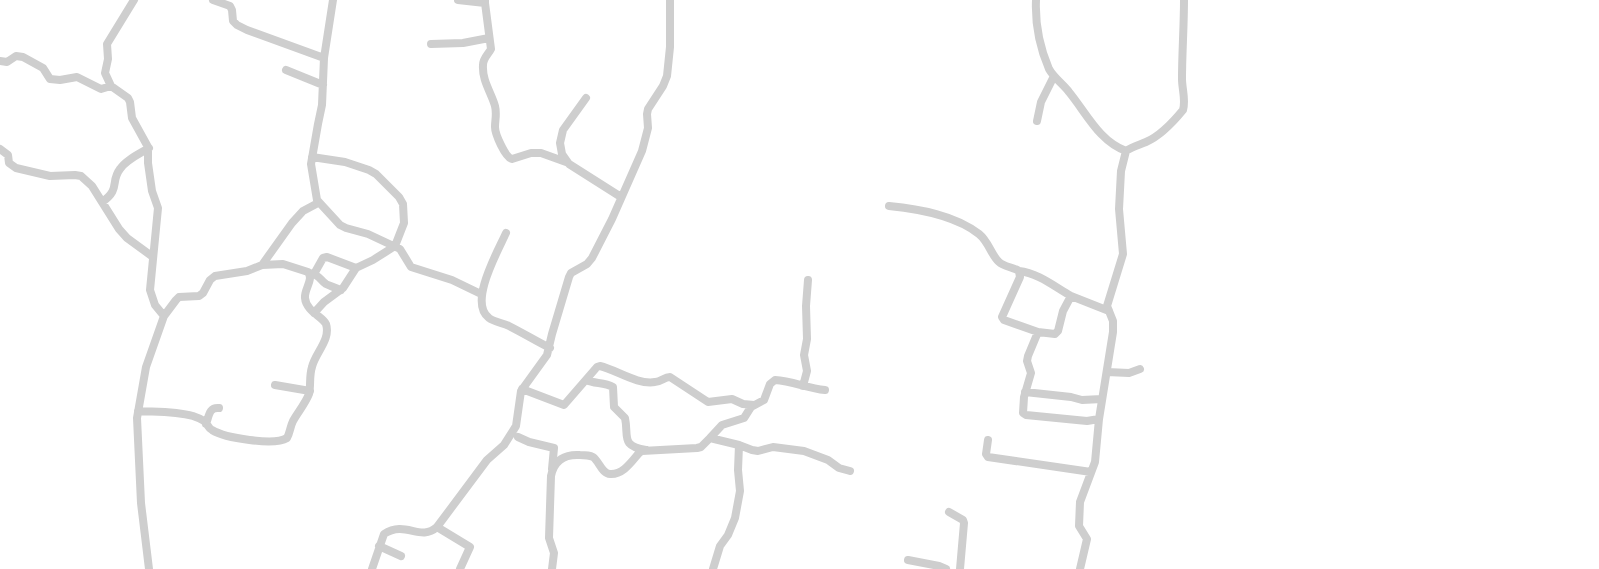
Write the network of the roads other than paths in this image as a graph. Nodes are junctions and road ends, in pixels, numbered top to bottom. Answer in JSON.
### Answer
{"nodes":[{"id":1,"x":134,"y":0,"type":"edge"},
{"id":2,"x":213,"y":0,"type":"edge"},
{"id":3,"x":333,"y":0,"type":"edge"},
{"id":4,"x":458,"y":0,"type":"edge"},
{"id":5,"x":670,"y":0,"type":"edge"},
{"id":6,"x":1036,"y":0,"type":"edge"},
{"id":7,"x":1184,"y":0,"type":"edge"},
{"id":8,"x":485,"y":2,"type":"edge"},
{"id":9,"x":490,"y":38,"type":"junction"},
{"id":10,"x":431,"y":44,"type":"dead end"},
{"id":11,"x":324,"y":58,"type":"junction"},
{"id":12,"x":0,"y":61,"type":"edge"},
{"id":13,"x":286,"y":70,"type":"dead end"},
{"id":14,"x":1054,"y":76,"type":"junction"},
{"id":15,"x":323,"y":85,"type":"junction"},
{"id":16,"x":111,"y":86,"type":"junction"},
{"id":17,"x":586,"y":98,"type":"dead end"},
{"id":18,"x":1037,"y":121,"type":"dead end"},
{"id":19,"x":149,"y":148,"type":"junction"},
{"id":20,"x":0,"y":149,"type":"edge"},
{"id":21,"x":1126,"y":151,"type":"junction"},
{"id":22,"x":312,"y":157,"type":"junction"},
{"id":23,"x":566,"y":162,"type":"junction"},
{"id":24,"x":621,"y":197,"type":"junction"},
{"id":25,"x":102,"y":202,"type":"junction"},
{"id":26,"x":318,"y":203,"type":"junction"},
{"id":27,"x":889,"y":206,"type":"dead end"},
{"id":28,"x":506,"y":233,"type":"dead end"},
{"id":29,"x":395,"y":246,"type":"junction"},
{"id":30,"x":153,"y":257,"type":"junction"},
{"id":31,"x":262,"y":265,"type":"junction"},
{"id":32,"x":356,"y":268,"type":"junction"},
{"id":33,"x":1019,"y":271,"type":"junction"},
{"id":34,"x":311,"y":273,"type":"junction"},
{"id":35,"x":808,"y":280,"type":"dead end"},
{"id":36,"x":341,"y":290,"type":"junction"},
{"id":37,"x":481,"y":294,"type":"junction"},
{"id":38,"x":1072,"y":296,"type":"junction"},
{"id":39,"x":1109,"y":311,"type":"junction"},
{"id":40,"x":314,"y":313,"type":"junction"},
{"id":41,"x":164,"y":316,"type":"junction"},
{"id":42,"x":1038,"y":332,"type":"junction"},
{"id":43,"x":550,"y":348,"type":"junction"},
{"id":44,"x":1140,"y":369,"type":"dead end"},
{"id":45,"x":1107,"y":372,"type":"junction"},
{"id":46,"x":586,"y":380,"type":"junction"},
{"id":47,"x":275,"y":385,"type":"dead end"},
{"id":48,"x":803,"y":386,"type":"junction"},
{"id":49,"x":522,"y":389,"type":"junction"},
{"id":50,"x":825,"y":390,"type":"dead end"},
{"id":51,"x":310,"y":391,"type":"junction"},
{"id":52,"x":1025,"y":392,"type":"junction"},
{"id":53,"x":1102,"y":399,"type":"junction"},
{"id":54,"x":754,"y":405,"type":"junction"},
{"id":55,"x":219,"y":408,"type":"dead end"},
{"id":56,"x":138,"y":411,"type":"junction"},
{"id":57,"x":1099,"y":419,"type":"junction"},
{"id":58,"x":206,"y":424,"type":"junction"},
{"id":59,"x":518,"y":437,"type":"dead end"},
{"id":60,"x":710,"y":438,"type":"junction"},
{"id":61,"x":988,"y":440,"type":"dead end"},
{"id":62,"x":739,"y":445,"type":"junction"},
{"id":63,"x":646,"y":450,"type":"junction"},
{"id":64,"x":552,"y":470,"type":"junction"},
{"id":65,"x":850,"y":471,"type":"dead end"},
{"id":66,"x":1091,"y":472,"type":"junction"},
{"id":67,"x":949,"y":512,"type":"dead end"},
{"id":68,"x":437,"y":528,"type":"junction"},
{"id":69,"x":379,"y":546,"type":"junction"},
{"id":70,"x":401,"y":556,"type":"dead end"},
{"id":71,"x":908,"y":560,"type":"dead end"},
{"id":72,"x":149,"y":569,"type":"edge"},
{"id":73,"x":372,"y":569,"type":"edge"},
{"id":74,"x":460,"y":569,"type":"edge"},
{"id":75,"x":552,"y":569,"type":"edge"},
{"id":76,"x":713,"y":569,"type":"edge"},
{"id":77,"x":946,"y":569,"type":"edge"},
{"id":78,"x":960,"y":569,"type":"edge"},
{"id":79,"x":1080,"y":569,"type":"edge"}],
"edges":[{"from":1,"to":16,"type":"street"},
{"from":2,"to":11,"type":"street"},
{"from":3,"to":11,"type":"street"},
{"from":4,"to":8,"type":"street"},
{"from":5,"to":24,"type":"street"},
{"from":6,"to":14,"type":"street"},
{"from":7,"to":21,"type":"street"},
{"from":8,"to":9,"type":"street"},
{"from":9,"to":10,"type":"street"},
{"from":9,"to":23,"type":"street"},
{"from":11,"to":15,"type":"street"},
{"from":12,"to":16,"type":"street"},
{"from":13,"to":15,"type":"street"},
{"from":14,"to":18,"type":"street"},
{"from":14,"to":21,"type":"street"},
{"from":15,"to":22,"type":"street"},
{"from":16,"to":19,"type":"street"},
{"from":17,"to":23,"type":"street"},
{"from":19,"to":25,"type":"street"},
{"from":19,"to":30,"type":"street"},
{"from":20,"to":25,"type":"street"},
{"from":21,"to":39,"type":"street"},
{"from":22,"to":26,"type":"street"},
{"from":22,"to":29,"type":"street"},
{"from":23,"to":24,"type":"street"},
{"from":24,"to":43,"type":"street"},
{"from":25,"to":30,"type":"street"},
{"from":26,"to":29,"type":"street"},
{"from":26,"to":31,"type":"street"},
{"from":27,"to":33,"type":"street"},
{"from":28,"to":37,"type":"street"},
{"from":29,"to":32,"type":"street"},
{"from":29,"to":37,"type":"street"},
{"from":30,"to":41,"type":"street"},
{"from":31,"to":34,"type":"street"},
{"from":31,"to":41,"type":"street"},
{"from":32,"to":34,"type":"street"},
{"from":32,"to":36,"type":"street"},
{"from":33,"to":38,"type":"street"},
{"from":33,"to":42,"type":"street"},
{"from":34,"to":36,"type":"street"},
{"from":34,"to":40,"type":"street"},
{"from":35,"to":48,"type":"street"},
{"from":36,"to":40,"type":"street"},
{"from":37,"to":43,"type":"street"},
{"from":38,"to":39,"type":"street"},
{"from":38,"to":42,"type":"street"},
{"from":39,"to":45,"type":"street"},
{"from":40,"to":51,"type":"street"},
{"from":41,"to":56,"type":"street"},
{"from":42,"to":52,"type":"street"},
{"from":43,"to":49,"type":"street"},
{"from":44,"to":45,"type":"street"},
{"from":45,"to":53,"type":"street"},
{"from":46,"to":49,"type":"street"},
{"from":46,"to":54,"type":"street"},
{"from":46,"to":63,"type":"street"},
{"from":47,"to":51,"type":"street"},
{"from":48,"to":50,"type":"street"},
{"from":48,"to":54,"type":"street"},
{"from":49,"to":68,"type":"street"},
{"from":51,"to":58,"type":"street"},
{"from":52,"to":53,"type":"street"},
{"from":52,"to":57,"type":"street"},
{"from":53,"to":57,"type":"street"},
{"from":54,"to":60,"type":"street"},
{"from":55,"to":58,"type":"street"},
{"from":56,"to":58,"type":"street"},
{"from":56,"to":72,"type":"street"},
{"from":57,"to":66,"type":"street"},
{"from":59,"to":64,"type":"street"},
{"from":60,"to":62,"type":"street"},
{"from":60,"to":63,"type":"street"},
{"from":61,"to":66,"type":"street"},
{"from":62,"to":65,"type":"street"},
{"from":62,"to":76,"type":"street"},
{"from":63,"to":64,"type":"street"},
{"from":64,"to":75,"type":"street"},
{"from":66,"to":79,"type":"street"},
{"from":67,"to":78,"type":"street"},
{"from":68,"to":69,"type":"street"},
{"from":68,"to":74,"type":"street"},
{"from":69,"to":70,"type":"street"},
{"from":69,"to":73,"type":"street"},
{"from":71,"to":77,"type":"street"}]}
